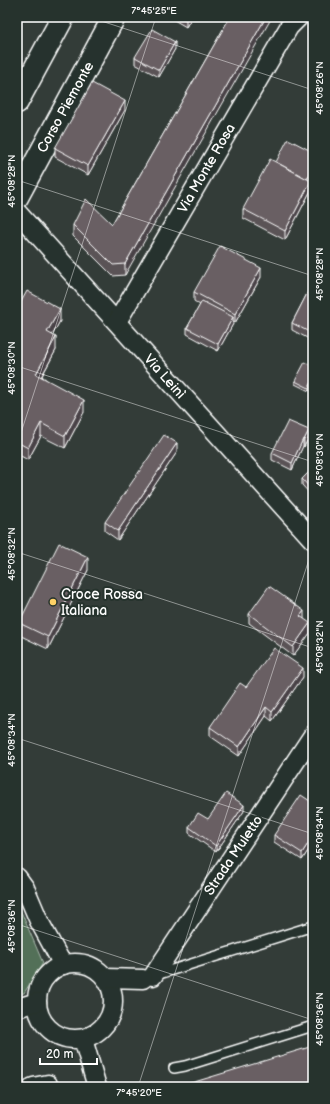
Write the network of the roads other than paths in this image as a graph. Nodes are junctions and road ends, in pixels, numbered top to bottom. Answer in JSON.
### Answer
{"nodes":[{"id":1,"x":63,"y":17,"type":"edge"},
{"id":2,"x":114,"y":17,"type":"edge"},
{"id":3,"x":299,"y":17,"type":"edge"},
{"id":4,"x":17,"y":102,"type":"edge"},
{"id":5,"x":17,"y":196,"type":"edge"},
{"id":6,"x":17,"y":212,"type":"edge"},
{"id":7,"x":116,"y":322,"type":"junction"},
{"id":8,"x":313,"y":540,"type":"edge"},
{"id":9,"x":313,"y":735,"type":"edge"},
{"id":10,"x":17,"y":877,"type":"edge"},
{"id":11,"x":313,"y":926,"type":"edge"},
{"id":12,"x":62,"y":965,"type":"junction"},
{"id":13,"x":106,"y":978,"type":"junction"},
{"id":14,"x":148,"y":978,"type":"junction"},
{"id":15,"x":113,"y":996,"type":"junction"},
{"id":16,"x":37,"y":1002,"type":"junction"},
{"id":17,"x":17,"y":1008,"type":"edge"},
{"id":18,"x":313,"y":1026,"type":"edge"},
{"id":19,"x":83,"y":1039,"type":"junction"},
{"id":20,"x":174,"y":1068,"type":"dead end"},
{"id":21,"x":98,"y":1087,"type":"edge"}],
"edges":[{"from":1,"to":4,"type":"main road"},
{"from":2,"to":5,"type":"main road","name":"Corso Piemonte"},
{"from":3,"to":7,"type":"street","name":"Via Monte Rosa"},
{"from":6,"to":7,"type":"street","name":"Via Leinì"},
{"from":7,"to":8,"type":"street","name":"Via Leinì"},
{"from":9,"to":14,"type":"street","name":"Strada Muletto"},
{"from":10,"to":12,"type":"street"},
{"from":11,"to":14,"type":"lane"},
{"from":12,"to":13,"type":"street"},
{"from":12,"to":16,"type":"street"},
{"from":13,"to":14,"type":"street"},
{"from":13,"to":15,"type":"street"},
{"from":14,"to":15,"type":"street"},
{"from":15,"to":19,"type":"street"},
{"from":16,"to":17,"type":"street"},
{"from":16,"to":19,"type":"street"},
{"from":18,"to":20,"type":"lane"},
{"from":19,"to":21,"type":"street"}]}
